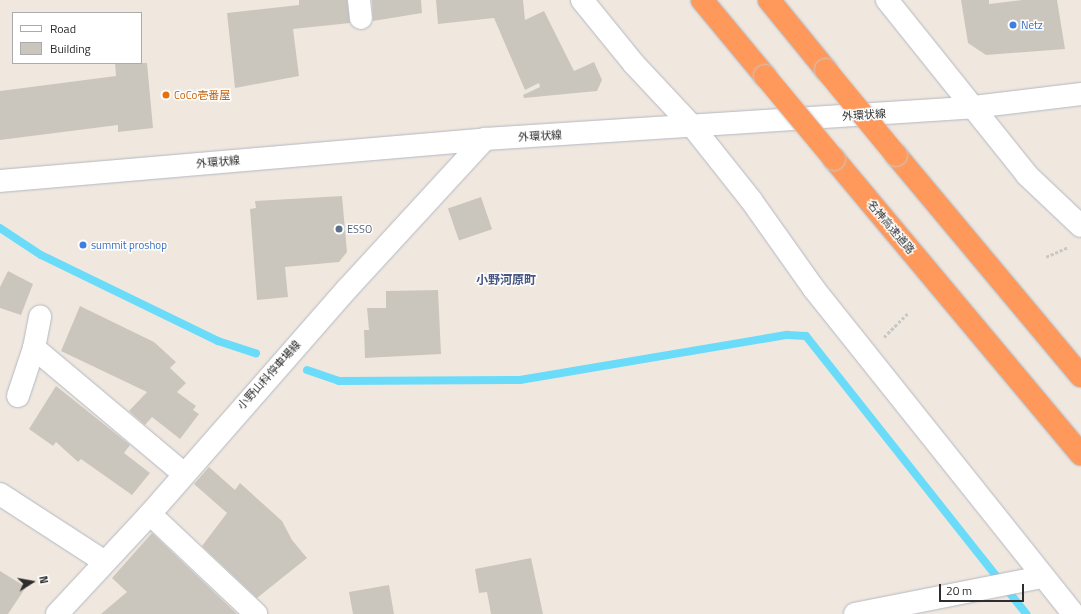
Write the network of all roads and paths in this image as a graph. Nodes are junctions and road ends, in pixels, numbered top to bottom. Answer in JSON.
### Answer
{"nodes":[{"id":1,"x":582,"y":0,"type":"edge"},
{"id":2,"x":702,"y":0,"type":"edge"},
{"id":3,"x":769,"y":0,"type":"edge"},
{"id":4,"x":887,"y":0,"type":"edge"},
{"id":5,"x":1081,"y":94,"type":"edge"},
{"id":6,"x":974,"y":107,"type":"junction"},
{"id":7,"x":693,"y":127,"type":"junction"},
{"id":8,"x":485,"y":139,"type":"junction"},
{"id":9,"x":0,"y":181,"type":"edge"},
{"id":10,"x":1077,"y":236,"type":"edge"},
{"id":11,"x":1046,"y":257,"type":"dead end"},
{"id":12,"x":909,"y":312,"type":"dead end"},
{"id":13,"x":40,"y":317,"type":"dead end"},
{"id":14,"x":878,"y":343,"type":"dead end"},
{"id":15,"x":34,"y":348,"type":"junction"},
{"id":16,"x":1081,"y":376,"type":"edge"},
{"id":17,"x":18,"y":396,"type":"dead end"},
{"id":18,"x":1081,"y":454,"type":"edge"},
{"id":19,"x":183,"y":473,"type":"junction"},
{"id":20,"x":0,"y":494,"type":"edge"},
{"id":21,"x":150,"y":514,"type":"junction"},
{"id":22,"x":105,"y":562,"type":"junction"},
{"id":23,"x":1042,"y":577,"type":"junction"},
{"id":24,"x":57,"y":614,"type":"edge"},
{"id":25,"x":256,"y":614,"type":"edge"},
{"id":26,"x":855,"y":614,"type":"edge"},
{"id":27,"x":1073,"y":614,"type":"edge"}],
"edges":[{"from":1,"to":7,"type":"street"},
{"from":2,"to":18,"type":"highway","name":"名神高速道路","bridge":true},
{"from":3,"to":16,"type":"highway","bridge":true},
{"from":4,"to":6,"type":"street"},
{"from":5,"to":6,"type":"street","name":"外環状線"},
{"from":6,"to":7,"type":"street","name":"外環状線"},
{"from":6,"to":10,"type":"street"},
{"from":7,"to":8,"type":"street","name":"外環状線"},
{"from":7,"to":23,"type":"street"},
{"from":8,"to":9,"type":"street","name":"外環状線"},
{"from":8,"to":19,"type":"street","name":"小野山科停車場線"},
{"from":10,"to":11,"type":"path"},
{"from":12,"to":14,"type":"path"},
{"from":13,"to":15,"type":"street"},
{"from":15,"to":17,"type":"street"},
{"from":15,"to":19,"type":"street"},
{"from":19,"to":21,"type":"street","name":"小野山科停車場線"},
{"from":20,"to":22,"type":"street"},
{"from":21,"to":22,"type":"street","name":"小野山科停車場線"},
{"from":21,"to":25,"type":"street"},
{"from":22,"to":24,"type":"street","name":"小野山科停車場線"},
{"from":23,"to":26,"type":"street"},
{"from":23,"to":27,"type":"street"}]}
